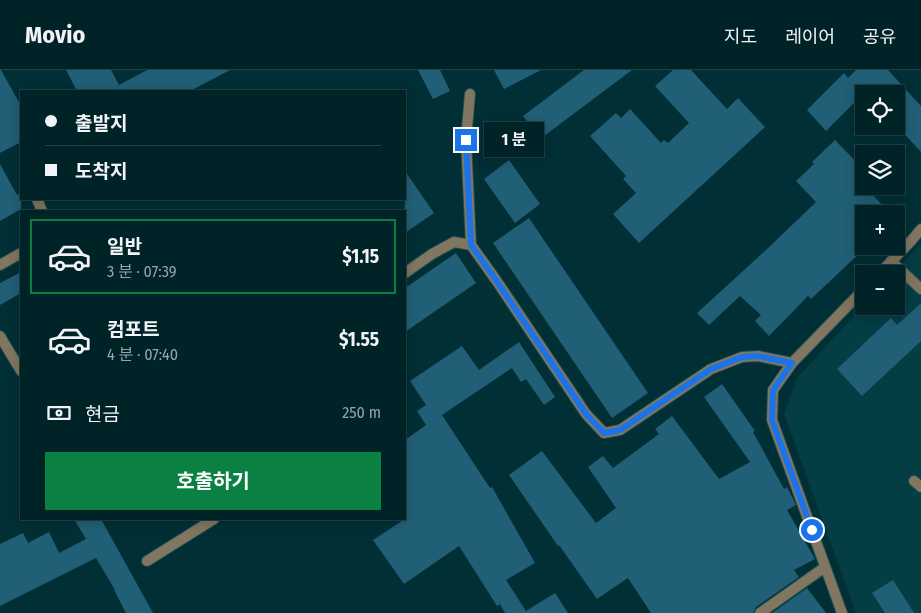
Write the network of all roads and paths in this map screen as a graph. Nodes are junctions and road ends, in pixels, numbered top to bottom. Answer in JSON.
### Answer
{"nodes":[{"id":1,"x":470,"y":94,"type":"dead end"},
{"id":2,"x":921,"y":229,"type":"edge"},
{"id":3,"x":471,"y":245,"type":"junction"},
{"id":4,"x":20,"y":254,"type":"edge"},
{"id":5,"x":891,"y":261,"type":"junction"},
{"id":6,"x":0,"y":265,"type":"edge"},
{"id":7,"x":887,"y":265,"type":"edge"},
{"id":8,"x":406,"y":272,"type":"edge"},
{"id":9,"x":921,"y":289,"type":"edge"},
{"id":10,"x":855,"y":298,"type":"edge"},
{"id":11,"x":0,"y":336,"type":"edge"},
{"id":12,"x":792,"y":363,"type":"junction"},
{"id":13,"x":20,"y":369,"type":"edge"},
{"id":14,"x":212,"y":520,"type":"edge"},
{"id":15,"x":147,"y":561,"type":"dead end"},
{"id":16,"x":825,"y":567,"type":"junction"},
{"id":17,"x":760,"y":613,"type":"edge"},
{"id":18,"x":842,"y":613,"type":"edge"}],
"edges":[{"from":1,"to":3,"type":"street"},
{"from":2,"to":5,"type":"street"},
{"from":3,"to":8,"type":"street"},
{"from":3,"to":12,"type":"street"},
{"from":4,"to":6,"type":"street"},
{"from":5,"to":7,"type":"street"},
{"from":5,"to":9,"type":"street"},
{"from":10,"to":12,"type":"street"},
{"from":11,"to":13,"type":"street"},
{"from":12,"to":16,"type":"street"},
{"from":14,"to":15,"type":"street"},
{"from":16,"to":17,"type":"street"},
{"from":16,"to":18,"type":"street"}]}
